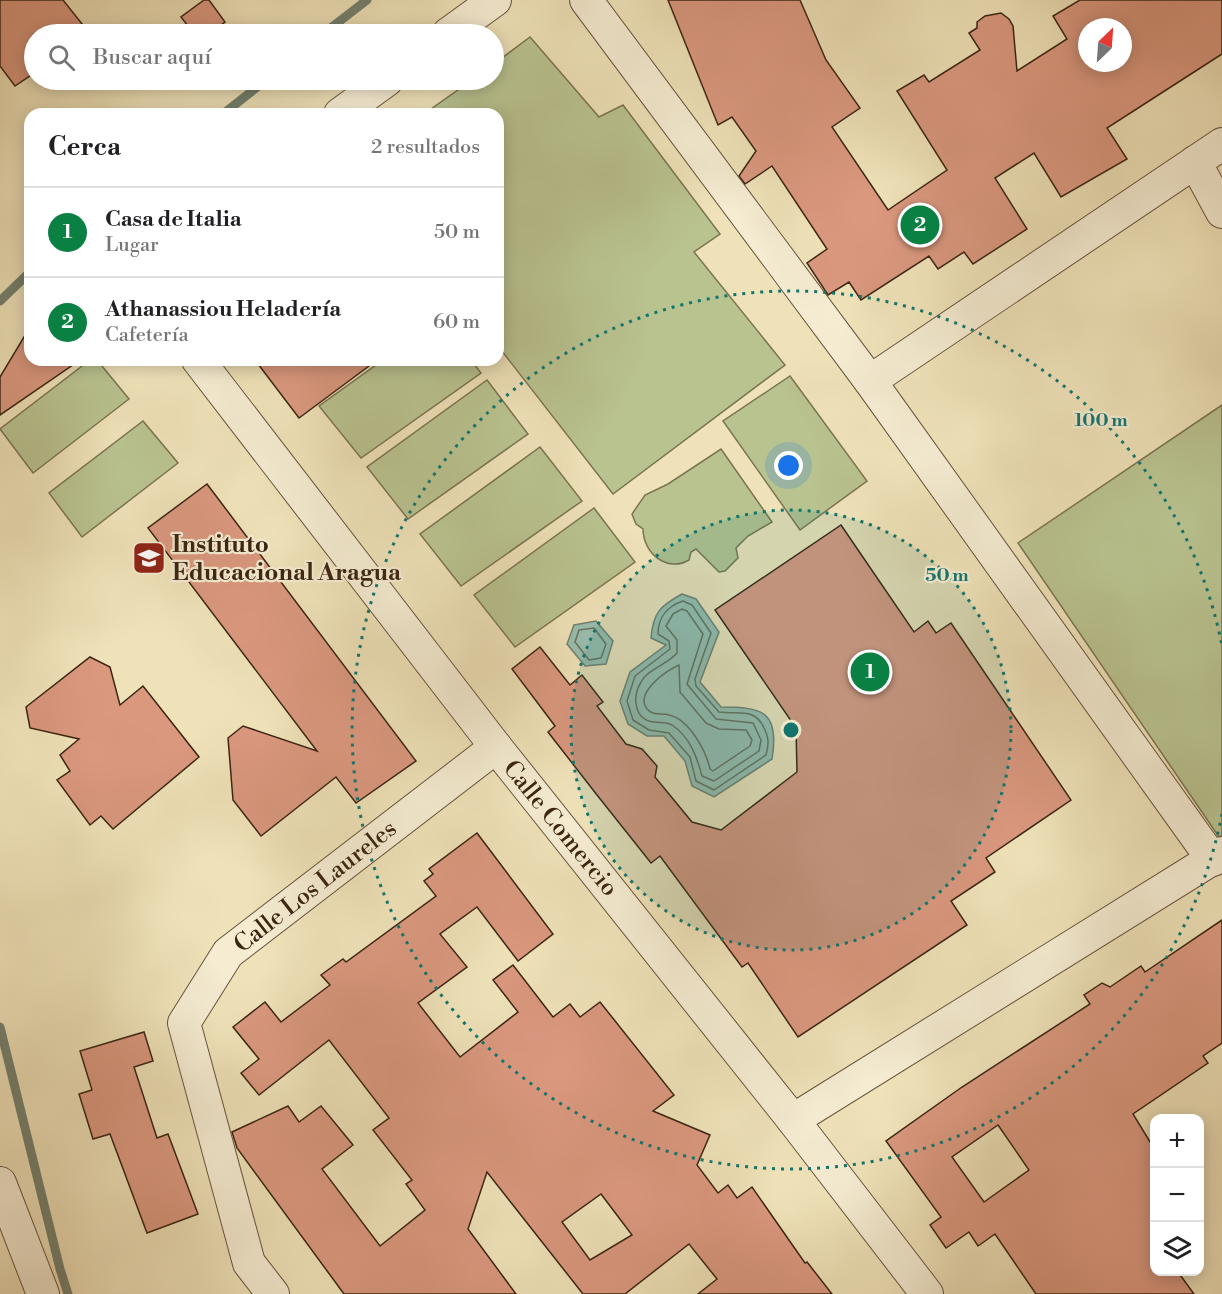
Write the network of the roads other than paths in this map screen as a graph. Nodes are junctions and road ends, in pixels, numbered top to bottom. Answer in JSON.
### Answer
{"nodes":[{"id":1,"x":495,"y":0,"type":"edge"},
{"id":2,"x":586,"y":0,"type":"edge"},
{"id":3,"x":462,"y":24,"type":"edge"},
{"id":4,"x":373,"y":90,"type":"edge"},
{"id":5,"x":348,"y":108,"type":"edge"},
{"id":6,"x":1222,"y":144,"type":"edge"},
{"id":7,"x":1195,"y":162,"type":"junction"},
{"id":8,"x":1222,"y":212,"type":"edge"},
{"id":9,"x":203,"y":366,"type":"edge"},
{"id":10,"x":870,"y":381,"type":"junction"},
{"id":11,"x":496,"y":747,"type":"junction"},
{"id":12,"x":1217,"y":856,"type":"edge"},
{"id":13,"x":794,"y":1120,"type":"junction"},
{"id":14,"x":0,"y":1183,"type":"edge"},
{"id":15,"x":43,"y":1294,"type":"edge"},
{"id":16,"x":273,"y":1294,"type":"edge"},
{"id":17,"x":927,"y":1294,"type":"edge"}],
"edges":[{"from":1,"to":3,"type":"street"},
{"from":2,"to":10,"type":"street"},
{"from":4,"to":5,"type":"street"},
{"from":6,"to":7,"type":"street"},
{"from":7,"to":8,"type":"street"},
{"from":7,"to":10,"type":"street"},
{"from":9,"to":11,"type":"street","name":"Calle Comercio"},
{"from":10,"to":12,"type":"street"},
{"from":11,"to":13,"type":"street","name":"Calle Comercio"},
{"from":11,"to":16,"type":"street","name":"Calle Los Laureles"},
{"from":12,"to":13,"type":"street"},
{"from":13,"to":17,"type":"street","name":"Calle Comercio"},
{"from":14,"to":15,"type":"street"}]}
